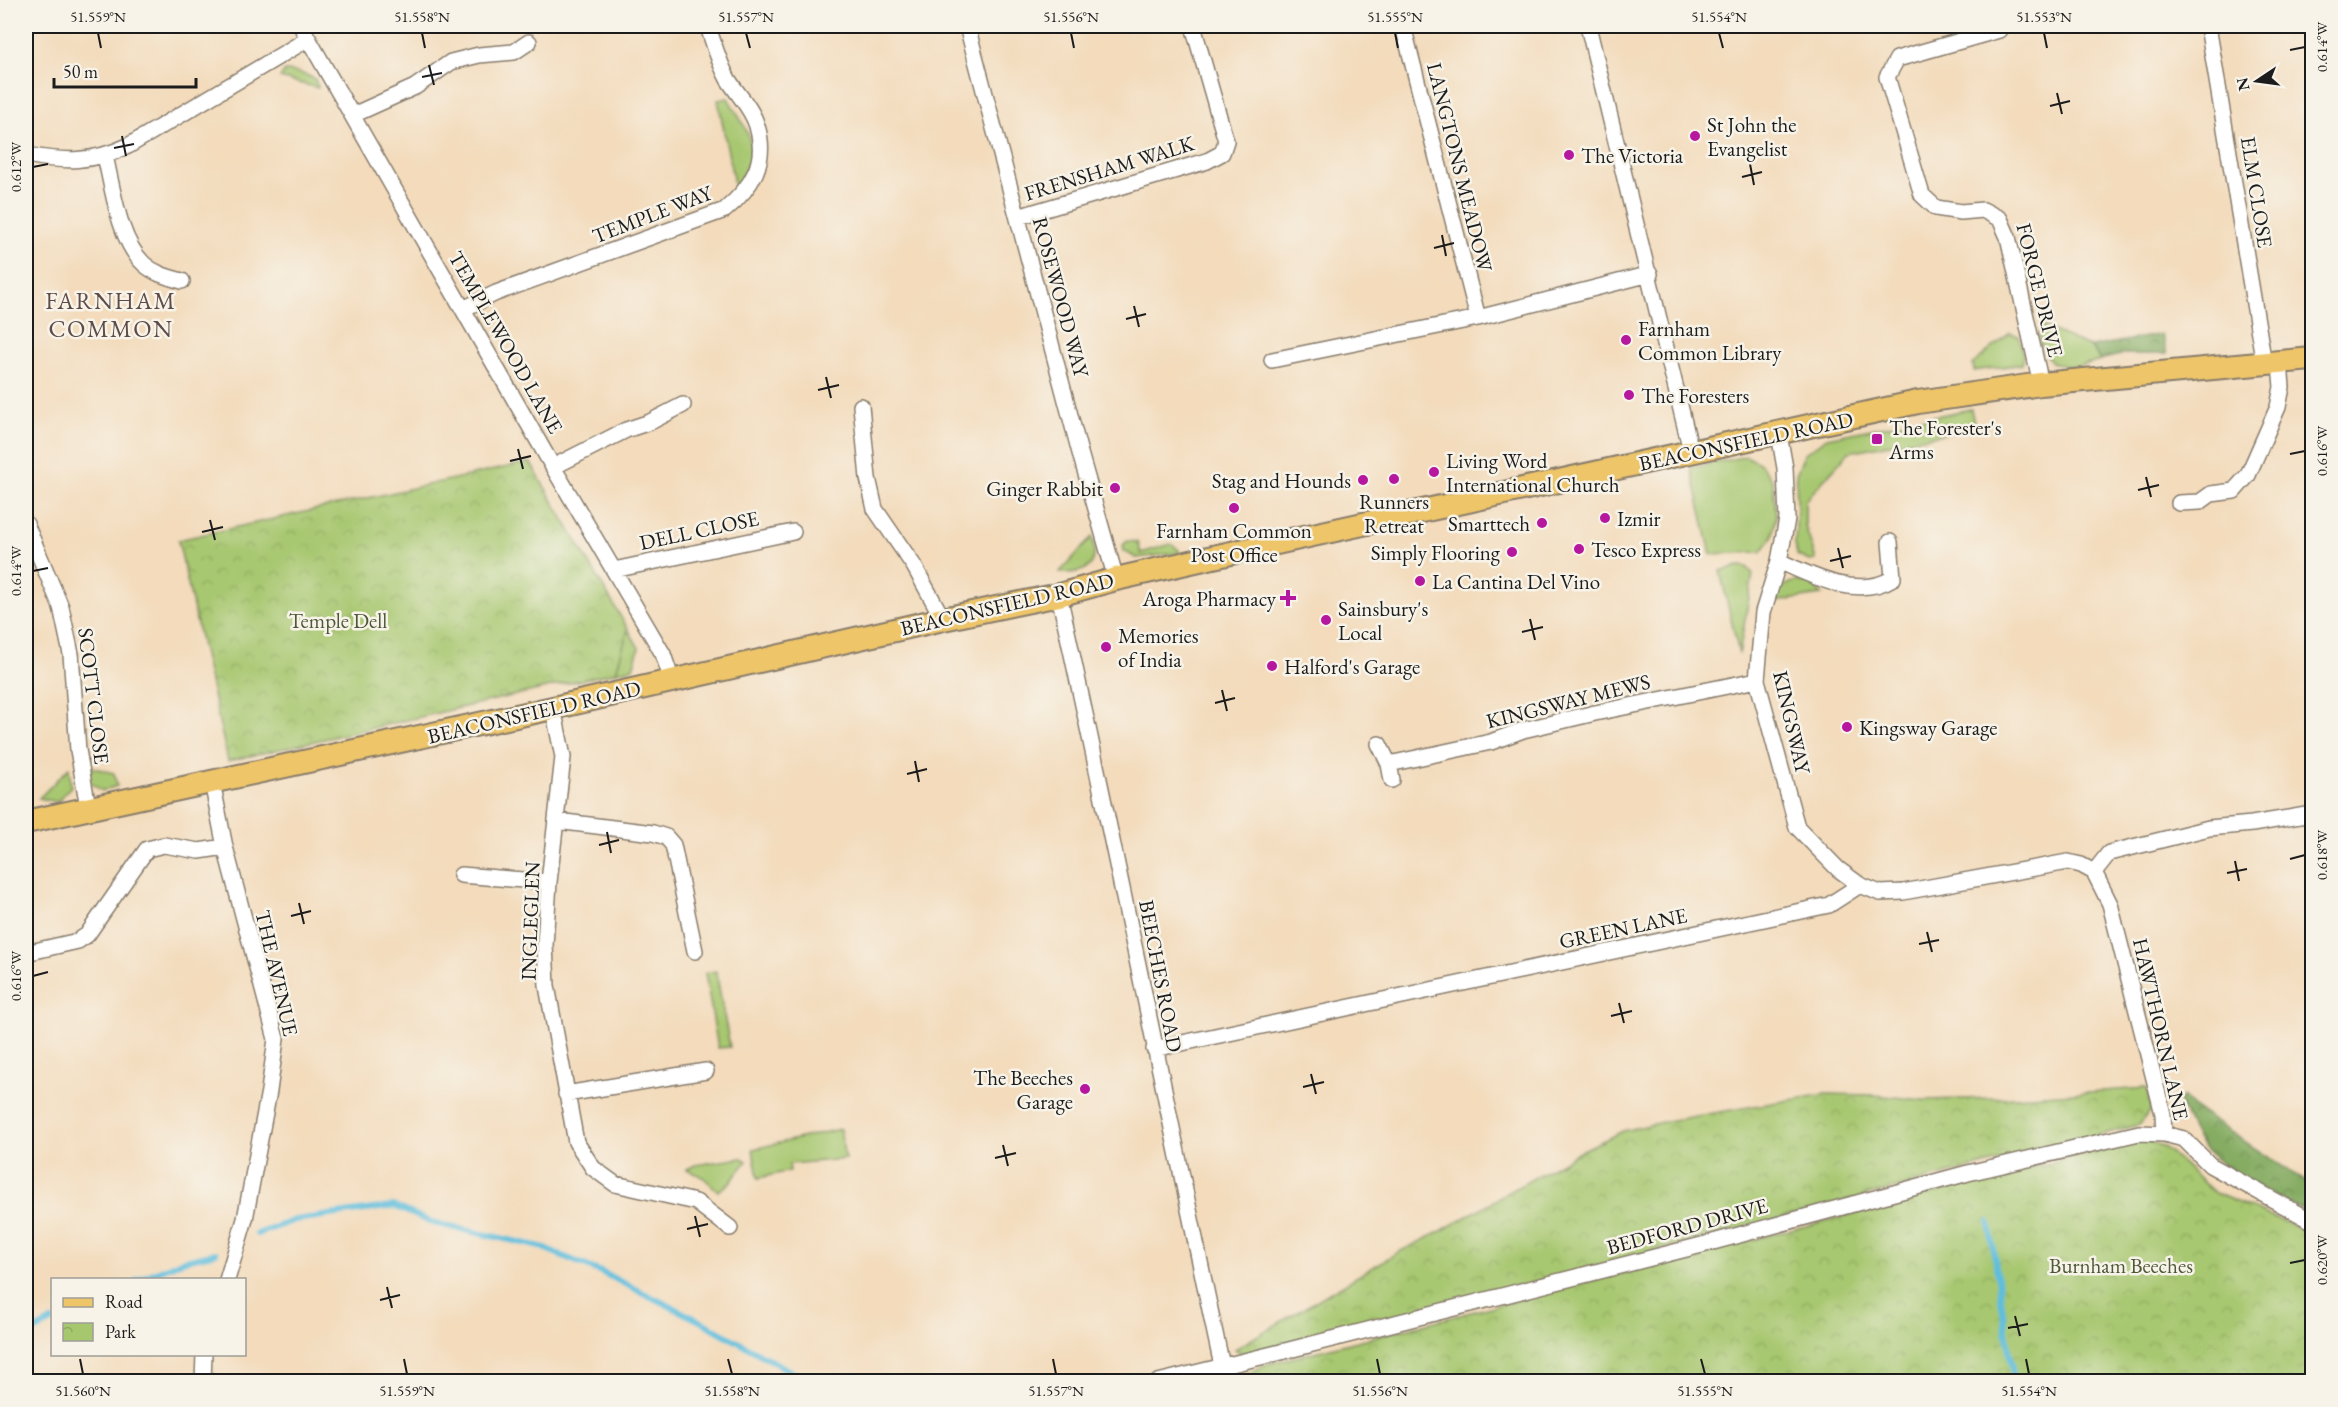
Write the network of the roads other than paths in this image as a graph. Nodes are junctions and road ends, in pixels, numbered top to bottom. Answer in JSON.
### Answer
{"nodes":[{"id":1,"x":301,"y":26,"type":"edge"},
{"id":2,"x":707,"y":26,"type":"edge"},
{"id":3,"x":967,"y":26,"type":"edge"},
{"id":4,"x":1193,"y":26,"type":"edge"},
{"id":5,"x":1402,"y":26,"type":"edge"},
{"id":6,"x":1588,"y":26,"type":"edge"},
{"id":7,"x":2208,"y":26,"type":"edge"},
{"id":8,"x":1999,"y":30,"type":"dead end"},
{"id":9,"x":308,"y":39,"type":"junction"},
{"id":10,"x":529,"y":42,"type":"dead end"},
{"id":11,"x":353,"y":115,"type":"junction"},
{"id":12,"x":26,"y":155,"type":"edge"},
{"id":13,"x":105,"y":156,"type":"junction"},
{"id":14,"x":1018,"y":217,"type":"junction"},
{"id":15,"x":1650,"y":274,"type":"junction"},
{"id":16,"x":182,"y":281,"type":"dead end"},
{"id":17,"x":463,"y":309,"type":"junction"},
{"id":18,"x":1478,"y":318,"type":"junction"},
{"id":19,"x":2313,"y":359,"type":"edge"},
{"id":20,"x":1272,"y":360,"type":"dead end"},
{"id":21,"x":2272,"y":364,"type":"junction"},
{"id":22,"x":2041,"y":384,"type":"junction"},
{"id":23,"x":683,"y":405,"type":"dead end"},
{"id":24,"x":861,"y":406,"type":"dead end"},
{"id":25,"x":1779,"y":434,"type":"junction"},
{"id":26,"x":1691,"y":451,"type":"junction"},
{"id":27,"x":553,"y":467,"type":"junction"},
{"id":28,"x":2179,"y":503,"type":"dead end"},
{"id":29,"x":26,"y":524,"type":"edge"},
{"id":30,"x":793,"y":532,"type":"dead end"},
{"id":31,"x":1890,"y":542,"type":"dead end"},
{"id":32,"x":1779,"y":561,"type":"junction"},
{"id":33,"x":614,"y":570,"type":"junction"},
{"id":34,"x":1116,"y":579,"type":"junction"},
{"id":35,"x":1059,"y":595,"type":"junction"},
{"id":36,"x":943,"y":619,"type":"junction"},
{"id":37,"x":1757,"y":680,"type":"junction"},
{"id":38,"x":672,"y":681,"type":"junction"},
{"id":39,"x":553,"y":708,"type":"junction"},
{"id":40,"x":1379,"y":744,"type":"dead end"},
{"id":41,"x":1389,"y":764,"type":"junction"},
{"id":42,"x":1392,"y":780,"type":"dead end"},
{"id":43,"x":212,"y":782,"type":"junction"},
{"id":44,"x":88,"y":807,"type":"junction"},
{"id":45,"x":2313,"y":814,"type":"edge"},
{"id":46,"x":557,"y":821,"type":"junction"},
{"id":47,"x":26,"y":822,"type":"edge"},
{"id":48,"x":225,"y":847,"type":"junction"},
{"id":49,"x":2094,"y":872,"type":"junction"},
{"id":50,"x":461,"y":875,"type":"dead end"},
{"id":51,"x":549,"y":882,"type":"junction"},
{"id":52,"x":1860,"y":885,"type":"junction"},
{"id":53,"x":695,"y":951,"type":"dead end"},
{"id":54,"x":26,"y":953,"type":"edge"},
{"id":55,"x":1154,"y":1049,"type":"junction"},
{"id":56,"x":706,"y":1071,"type":"dead end"},
{"id":57,"x":566,"y":1094,"type":"junction"},
{"id":58,"x":2163,"y":1134,"type":"junction"},
{"id":59,"x":2313,"y":1221,"type":"edge"},
{"id":60,"x":730,"y":1228,"type":"dead end"},
{"id":61,"x":228,"y":1278,"type":"edge"},
{"id":62,"x":204,"y":1356,"type":"edge"},
{"id":63,"x":1222,"y":1366,"type":"junction"},
{"id":64,"x":203,"y":1382,"type":"edge"},
{"id":65,"x":1158,"y":1382,"type":"edge"}],
"edges":[{"from":1,"to":9,"type":"street","name":"TEMPLEWOOD LANE"},
{"from":2,"to":17,"type":"street","name":"TEMPLE WAY"},
{"from":3,"to":14,"type":"street","name":"ROSEWOOD WAY"},
{"from":4,"to":14,"type":"street","name":"FRENSHAM WALK"},
{"from":5,"to":18,"type":"street","name":"LANGTONS MEADOW"},
{"from":6,"to":15,"type":"street"},
{"from":7,"to":21,"type":"street","name":"ELM CLOSE"},
{"from":8,"to":22,"type":"street","name":"FORGE DRIVE"},
{"from":9,"to":11,"type":"street","name":"TEMPLEWOOD LANE"},
{"from":9,"to":13,"type":"street"},
{"from":10,"to":11,"type":"street"},
{"from":11,"to":17,"type":"street","name":"TEMPLEWOOD LANE"},
{"from":12,"to":13,"type":"street"},
{"from":13,"to":16,"type":"street"},
{"from":14,"to":34,"type":"street","name":"ROSEWOOD WAY"},
{"from":15,"to":18,"type":"street"},
{"from":15,"to":26,"type":"street"},
{"from":17,"to":27,"type":"street","name":"TEMPLEWOOD LANE"},
{"from":18,"to":20,"type":"street"},
{"from":19,"to":21,"type":"main road","name":"BEACONSFIELD ROAD"},
{"from":21,"to":22,"type":"main road","name":"BEACONSFIELD ROAD"},
{"from":21,"to":28,"type":"street","name":"ELM CLOSE"},
{"from":22,"to":25,"type":"main road","name":"BEACONSFIELD ROAD"},
{"from":23,"to":27,"type":"street"},
{"from":24,"to":36,"type":"street"},
{"from":25,"to":26,"type":"main road","name":"BEACONSFIELD ROAD"},
{"from":25,"to":32,"type":"street","name":"KINGSWAY"},
{"from":26,"to":34,"type":"main road","name":"BEACONSFIELD ROAD"},
{"from":27,"to":33,"type":"street","name":"TEMPLEWOOD LANE"},
{"from":29,"to":44,"type":"street","name":"SCOTT CLOSE"},
{"from":30,"to":33,"type":"street","name":"DELL CLOSE"},
{"from":31,"to":32,"type":"street"},
{"from":32,"to":37,"type":"street","name":"KINGSWAY"},
{"from":33,"to":38,"type":"street","name":"TEMPLEWOOD LANE"},
{"from":34,"to":35,"type":"main road","name":"BEACONSFIELD ROAD"},
{"from":35,"to":36,"type":"main road","name":"BEACONSFIELD ROAD"},
{"from":35,"to":55,"type":"street","name":"BEECHES ROAD"},
{"from":36,"to":38,"type":"main road","name":"BEACONSFIELD ROAD"},
{"from":37,"to":41,"type":"street","name":"KINGSWAY MEWS"},
{"from":37,"to":52,"type":"street","name":"KINGSWAY"},
{"from":38,"to":39,"type":"main road","name":"BEACONSFIELD ROAD"},
{"from":39,"to":43,"type":"main road","name":"BEACONSFIELD ROAD"},
{"from":39,"to":46,"type":"street","name":"INGLEGLEN"},
{"from":40,"to":41,"type":"street"},
{"from":41,"to":42,"type":"street"},
{"from":43,"to":44,"type":"main road","name":"BEACONSFIELD ROAD"},
{"from":43,"to":48,"type":"street","name":"THE AVENUE"},
{"from":44,"to":47,"type":"main road","name":"BEACONSFIELD ROAD"},
{"from":45,"to":49,"type":"street"},
{"from":46,"to":51,"type":"street","name":"INGLEGLEN"},
{"from":46,"to":53,"type":"street"},
{"from":48,"to":54,"type":"street"},
{"from":48,"to":61,"type":"street","name":"THE AVENUE"},
{"from":49,"to":52,"type":"street"},
{"from":49,"to":58,"type":"street","name":"HAWTHORN LANE"},
{"from":50,"to":51,"type":"street"},
{"from":51,"to":57,"type":"street","name":"INGLEGLEN"},
{"from":52,"to":55,"type":"street","name":"GREEN LANE"},
{"from":55,"to":63,"type":"street","name":"BEECHES ROAD"},
{"from":56,"to":57,"type":"street"},
{"from":57,"to":60,"type":"street","name":"INGLEGLEN"},
{"from":58,"to":59,"type":"street","name":"HAWTHORN LANE"},
{"from":58,"to":63,"type":"street","name":"BEDFORD DRIVE"},
{"from":62,"to":64,"type":"street"},
{"from":63,"to":65,"type":"street","name":"BEDFORD DRIVE"}]}
